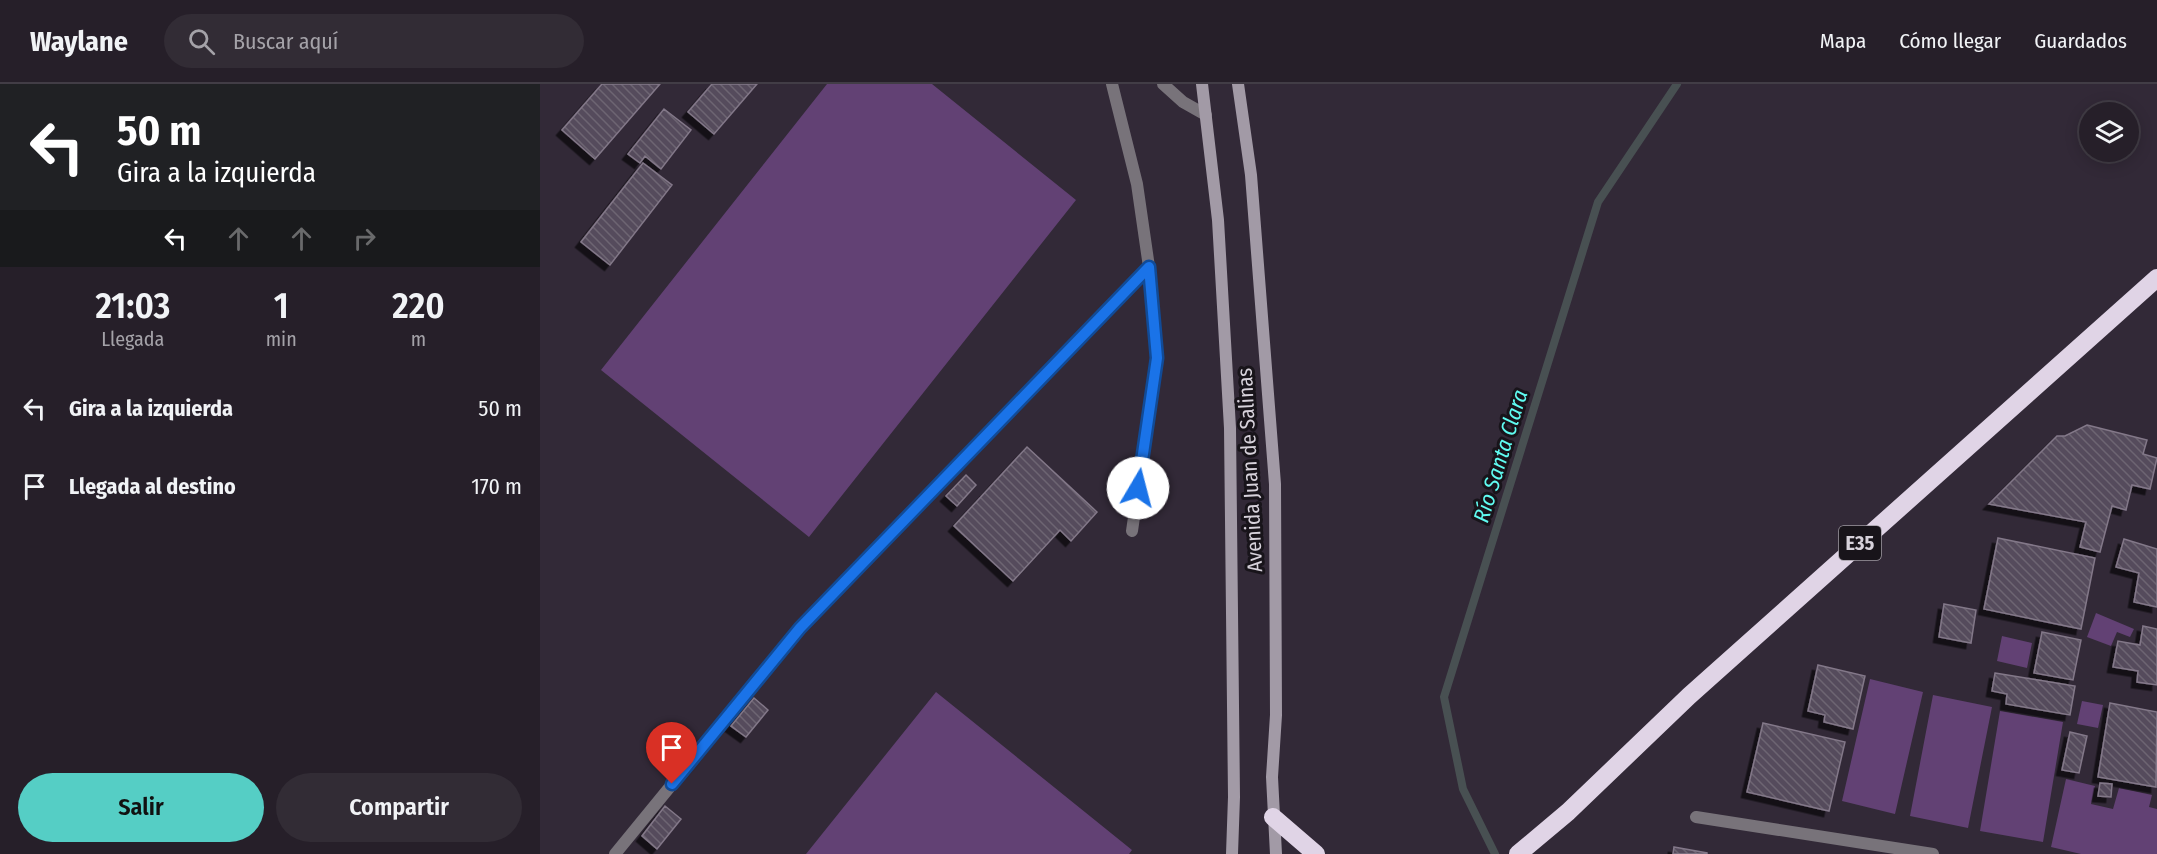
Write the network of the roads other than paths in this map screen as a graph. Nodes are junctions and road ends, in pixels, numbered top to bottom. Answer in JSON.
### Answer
{"nodes":[{"id":1,"x":1112,"y":84,"type":"edge"},
{"id":2,"x":1164,"y":84,"type":"edge"},
{"id":3,"x":1202,"y":84,"type":"edge"},
{"id":4,"x":1238,"y":84,"type":"edge"},
{"id":5,"x":1206,"y":115,"type":"junction"},
{"id":6,"x":1149,"y":267,"type":"junction"},
{"id":7,"x":2157,"y":278,"type":"edge"},
{"id":8,"x":1132,"y":531,"type":"dead end"},
{"id":9,"x":1273,"y":817,"type":"junction"},
{"id":10,"x":1696,"y":817,"type":"dead end"},
{"id":11,"x":615,"y":854,"type":"edge"},
{"id":12,"x":1232,"y":854,"type":"edge"},
{"id":13,"x":1276,"y":854,"type":"edge"},
{"id":14,"x":1316,"y":854,"type":"edge"},
{"id":15,"x":1518,"y":854,"type":"edge"},
{"id":16,"x":1933,"y":854,"type":"edge"}],
"edges":[{"from":1,"to":6,"type":"street"},
{"from":2,"to":5,"type":"street"},
{"from":3,"to":5,"type":"main road","name":"Avenida Juan de Salinas"},
{"from":4,"to":9,"type":"main road","name":"Avenida Juan de Salinas"},
{"from":5,"to":12,"type":"main road","name":"Avenida Juan de Salinas"},
{"from":6,"to":8,"type":"street"},
{"from":6,"to":11,"type":"street"},
{"from":7,"to":15,"type":"highway","number":"E35"},
{"from":9,"to":13,"type":"main road","name":"Avenida Juan de Salinas"},
{"from":9,"to":14,"type":"highway"},
{"from":10,"to":16,"type":"street"}]}
